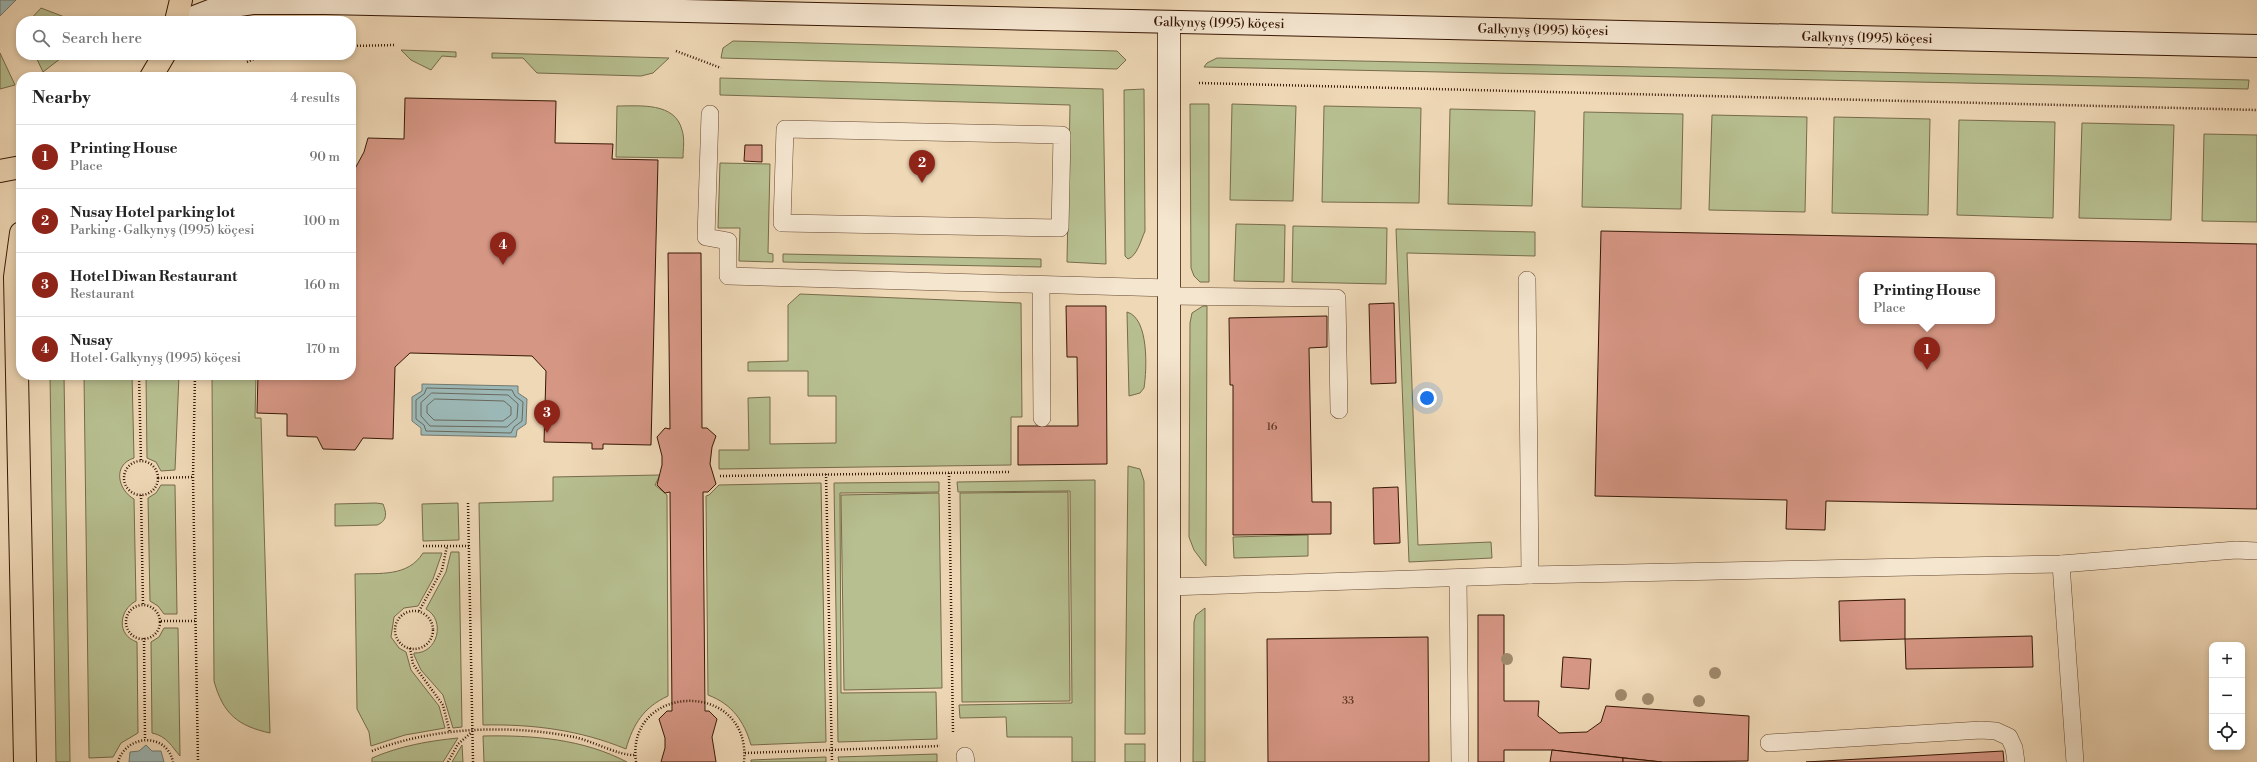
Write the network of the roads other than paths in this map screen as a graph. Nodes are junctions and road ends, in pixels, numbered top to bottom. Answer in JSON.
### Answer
{"nodes":[{"id":1,"x":181,"y":0,"type":"edge"},
{"id":2,"x":177,"y":16,"type":"edge"},
{"id":3,"x":197,"y":16,"type":"edge"},
{"id":4,"x":1169,"y":22,"type":"junction"},
{"id":5,"x":2257,"y":46,"type":"edge"},
{"id":6,"x":161,"y":60,"type":"edge"},
{"id":7,"x":154,"y":72,"type":"edge"},
{"id":8,"x":710,"y":114,"type":"dead end"},
{"id":9,"x":785,"y":129,"type":"joint"},
{"id":10,"x":16,"y":168,"type":"edge"},
{"id":11,"x":0,"y":171,"type":"edge"},
{"id":12,"x":16,"y":270,"type":"edge"},
{"id":13,"x":1527,"y":280,"type":"dead end"},
{"id":14,"x":1041,"y":285,"type":"junction"},
{"id":15,"x":1169,"y":292,"type":"junction"},
{"id":16,"x":16,"y":326,"type":"edge"},
{"id":17,"x":17,"y":380,"type":"edge"},
{"id":18,"x":1339,"y":410,"type":"dead end"},
{"id":19,"x":1042,"y":418,"type":"dead end"},
{"id":20,"x":2257,"y":551,"type":"edge"},
{"id":21,"x":2061,"y":564,"type":"junction"},
{"id":22,"x":1530,"y":575,"type":"junction"},
{"id":23,"x":1458,"y":578,"type":"junction"},
{"id":24,"x":1169,"y":587,"type":"junction"},
{"id":25,"x":1769,"y":743,"type":"dead end"},
{"id":26,"x":25,"y":762,"type":"edge"},
{"id":27,"x":1169,"y":762,"type":"edge"},
{"id":28,"x":1460,"y":762,"type":"edge"},
{"id":29,"x":2016,"y":762,"type":"edge"},
{"id":30,"x":2075,"y":762,"type":"edge"}],
"edges":[{"from":1,"to":2,"type":"main road"},
{"from":3,"to":4,"type":"main road","name":"Galkynyş (1995) köçesi"},
{"from":4,"to":5,"type":"main road","name":"Galkynyş (1995) köçesi"},
{"from":4,"to":15,"type":"main road"},
{"from":6,"to":7,"type":"main road"},
{"from":8,"to":14,"type":"lane"},
{"from":9,"to":9,"type":"lane"},
{"from":10,"to":11,"type":"main road"},
{"from":12,"to":16,"type":"main road"},
{"from":13,"to":22,"type":"lane"},
{"from":14,"to":15,"type":"lane"},
{"from":14,"to":19,"type":"lane"},
{"from":15,"to":18,"type":"lane"},
{"from":15,"to":24,"type":"main road"},
{"from":17,"to":26,"type":"main road"},
{"from":20,"to":21,"type":"lane"},
{"from":21,"to":22,"type":"lane"},
{"from":21,"to":30,"type":"lane"},
{"from":22,"to":23,"type":"lane"},
{"from":23,"to":24,"type":"lane"},
{"from":23,"to":28,"type":"lane"},
{"from":24,"to":27,"type":"main road"},
{"from":25,"to":29,"type":"lane"}]}
